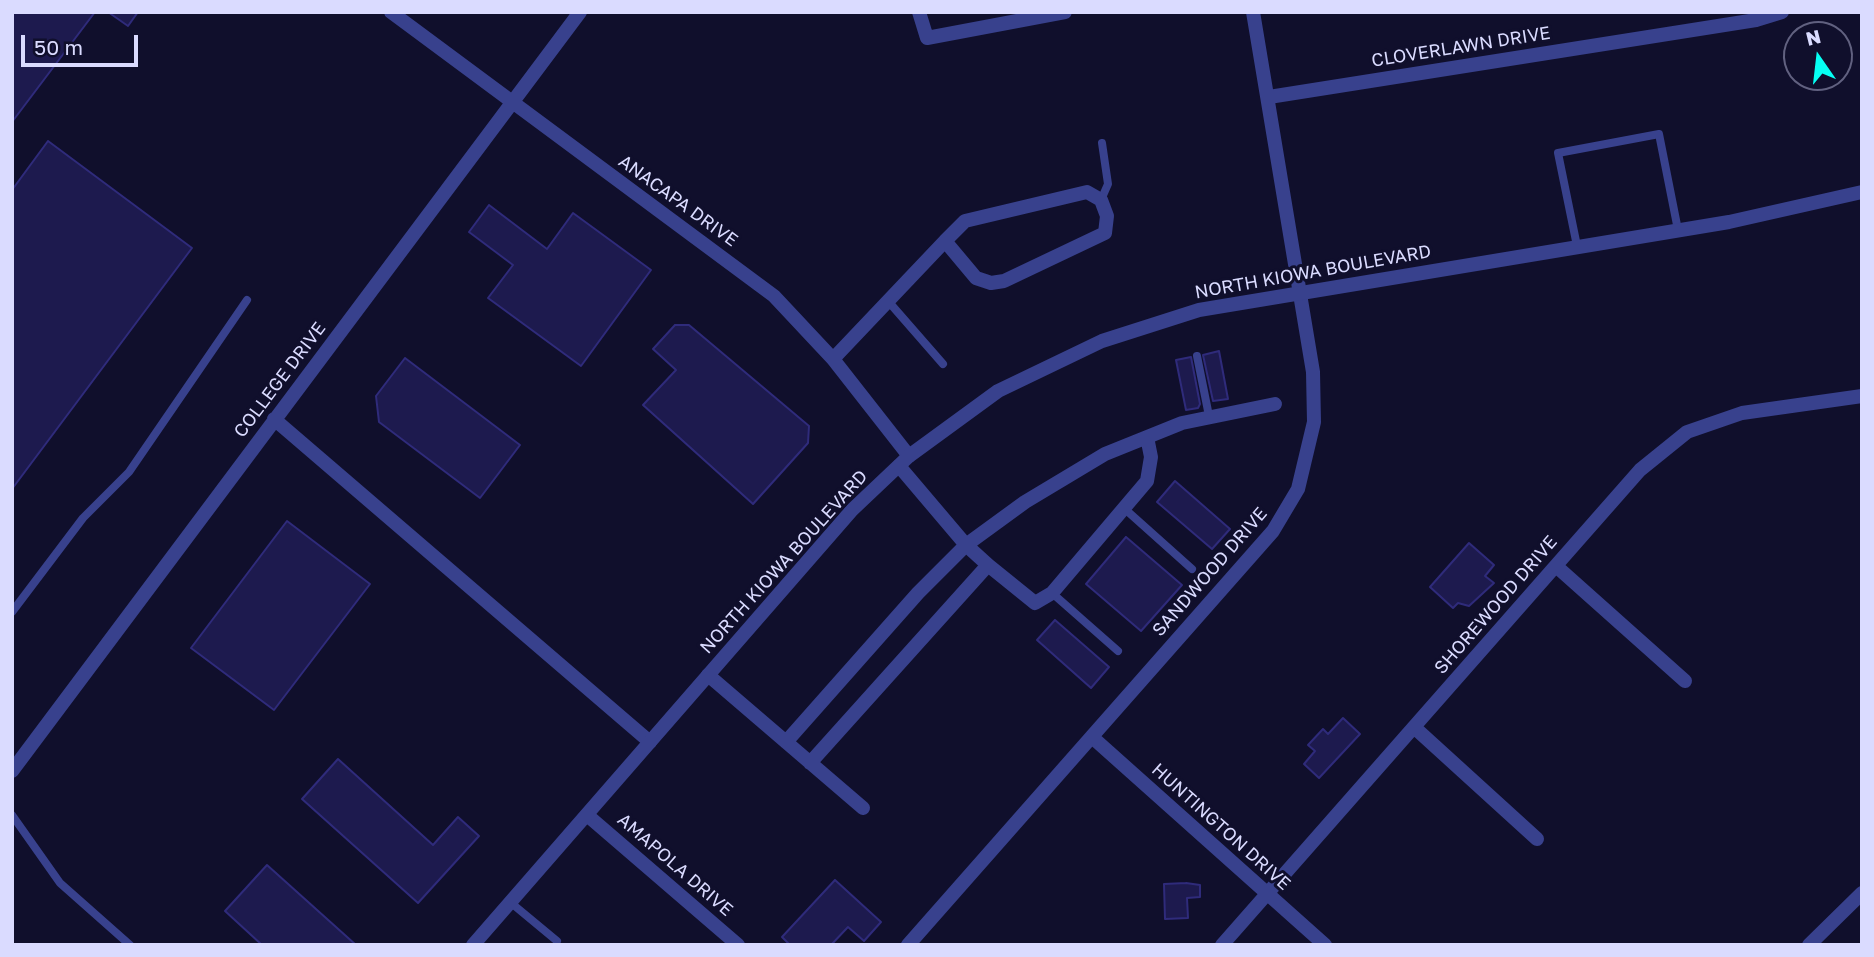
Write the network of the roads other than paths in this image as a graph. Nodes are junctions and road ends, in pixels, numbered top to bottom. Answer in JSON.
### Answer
{"nodes":[{"id":1,"x":391,"y":12,"type":"edge"},
{"id":2,"x":580,"y":12,"type":"edge"},
{"id":3,"x":919,"y":12,"type":"edge"},
{"id":4,"x":1065,"y":12,"type":"edge"},
{"id":5,"x":1253,"y":12,"type":"edge"},
{"id":6,"x":1782,"y":12,"type":"edge"},
{"id":7,"x":1269,"y":97,"type":"junction"},
{"id":8,"x":511,"y":103,"type":"junction"},
{"id":9,"x":1102,"y":143,"type":"dead end"},
{"id":10,"x":1862,"y":192,"type":"edge"},
{"id":11,"x":1101,"y":200,"type":"junction"},
{"id":12,"x":1678,"y":230,"type":"junction"},
{"id":13,"x":945,"y":241,"type":"junction"},
{"id":14,"x":1577,"y":246,"type":"junction"},
{"id":15,"x":1299,"y":291,"type":"junction"},
{"id":16,"x":247,"y":300,"type":"dead end"},
{"id":17,"x":888,"y":301,"type":"junction"},
{"id":18,"x":1197,"y":356,"type":"dead end"},
{"id":19,"x":833,"y":359,"type":"junction"},
{"id":20,"x":943,"y":365,"type":"dead end"},
{"id":21,"x":1862,"y":396,"type":"edge"},
{"id":22,"x":1275,"y":404,"type":"dead end"},
{"id":23,"x":1209,"y":416,"type":"junction"},
{"id":24,"x":274,"y":419,"type":"junction"},
{"id":25,"x":1147,"y":438,"type":"junction"},
{"id":26,"x":904,"y":461,"type":"junction"},
{"id":27,"x":1126,"y":510,"type":"junction"},
{"id":28,"x":966,"y":545,"type":"junction"},
{"id":29,"x":988,"y":565,"type":"junction"},
{"id":30,"x":1556,"y":566,"type":"junction"},
{"id":31,"x":1192,"y":569,"type":"dead end"},
{"id":32,"x":1052,"y":593,"type":"junction"},
{"id":33,"x":12,"y":612,"type":"edge"},
{"id":34,"x":1118,"y":651,"type":"dead end"},
{"id":35,"x":708,"y":675,"type":"junction"},
{"id":36,"x":1685,"y":681,"type":"dead end"},
{"id":37,"x":1415,"y":728,"type":"junction"},
{"id":38,"x":1092,"y":737,"type":"junction"},
{"id":39,"x":650,"y":742,"type":"junction"},
{"id":40,"x":786,"y":742,"type":"junction"},
{"id":41,"x":810,"y":762,"type":"junction"},
{"id":42,"x":12,"y":771,"type":"edge"},
{"id":43,"x":863,"y":808,"type":"dead end"},
{"id":44,"x":12,"y":815,"type":"edge"},
{"id":45,"x":587,"y":815,"type":"junction"},
{"id":46,"x":1537,"y":839,"type":"dead end"},
{"id":47,"x":1265,"y":893,"type":"junction"},
{"id":48,"x":1862,"y":893,"type":"edge"},
{"id":49,"x":510,"y":902,"type":"junction"},
{"id":50,"x":557,"y":941,"type":"dead end"},
{"id":51,"x":130,"y":945,"type":"edge"},
{"id":52,"x":473,"y":945,"type":"edge"},
{"id":53,"x":738,"y":945,"type":"edge"},
{"id":54,"x":908,"y":945,"type":"edge"},
{"id":55,"x":1222,"y":945,"type":"edge"},
{"id":56,"x":1325,"y":945,"type":"edge"},
{"id":57,"x":1810,"y":945,"type":"edge"}],
"edges":[{"from":1,"to":8,"type":"street","name":"ANACAPA DRIVE"},
{"from":2,"to":8,"type":"street","name":"COLLEGE DRIVE"},
{"from":3,"to":4,"type":"street"},
{"from":5,"to":7,"type":"street","name":"SANDWOOD DRIVE"},
{"from":6,"to":7,"type":"street","name":"CLOVERLAWN DRIVE"},
{"from":7,"to":15,"type":"street","name":"SANDWOOD DRIVE"},
{"from":8,"to":19,"type":"street","name":"ANACAPA DRIVE"},
{"from":8,"to":24,"type":"street","name":"COLLEGE DRIVE"},
{"from":9,"to":11,"type":"lane"},
{"from":10,"to":12,"type":"street","name":"NORTH KIOWA BOULEVARD"},
{"from":11,"to":13,"type":"street"},
{"from":11,"to":13,"type":"street"},
{"from":12,"to":14,"type":"street","name":"NORTH KIOWA BOULEVARD"},
{"from":12,"to":14,"type":"lane"},
{"from":13,"to":17,"type":"street"},
{"from":14,"to":15,"type":"street","name":"NORTH KIOWA BOULEVARD"},
{"from":15,"to":26,"type":"street","name":"NORTH KIOWA BOULEVARD"},
{"from":15,"to":38,"type":"street","name":"SANDWOOD DRIVE"},
{"from":16,"to":33,"type":"lane"},
{"from":17,"to":19,"type":"street"},
{"from":17,"to":20,"type":"lane"},
{"from":18,"to":23,"type":"lane"},
{"from":19,"to":26,"type":"street","name":"ANACAPA DRIVE"},
{"from":21,"to":30,"type":"street","name":"SHOREWOOD DRIVE"},
{"from":22,"to":23,"type":"street"},
{"from":23,"to":25,"type":"street"},
{"from":24,"to":39,"type":"street"},
{"from":24,"to":42,"type":"street","name":"COLLEGE DRIVE"},
{"from":25,"to":27,"type":"street"},
{"from":25,"to":28,"type":"street"},
{"from":26,"to":28,"type":"street","name":"ANACAPA DRIVE"},
{"from":26,"to":35,"type":"street","name":"NORTH KIOWA BOULEVARD"},
{"from":27,"to":31,"type":"lane"},
{"from":27,"to":32,"type":"street"},
{"from":28,"to":29,"type":"street","name":"ANACAPA DRIVE"},
{"from":28,"to":40,"type":"street"},
{"from":29,"to":32,"type":"street","name":"ANACAPA DRIVE"},
{"from":29,"to":41,"type":"street"},
{"from":30,"to":36,"type":"street"},
{"from":30,"to":37,"type":"street","name":"SHOREWOOD DRIVE"},
{"from":32,"to":34,"type":"lane"},
{"from":35,"to":39,"type":"street","name":"NORTH KIOWA BOULEVARD"},
{"from":35,"to":40,"type":"street"},
{"from":37,"to":46,"type":"street"},
{"from":37,"to":47,"type":"street","name":"SHOREWOOD DRIVE"},
{"from":38,"to":47,"type":"street","name":"HUNTINGTON DRIVE"},
{"from":38,"to":54,"type":"street","name":"SANDWOOD DRIVE"},
{"from":39,"to":45,"type":"street","name":"NORTH KIOWA BOULEVARD"},
{"from":40,"to":41,"type":"street"},
{"from":41,"to":43,"type":"street"},
{"from":44,"to":51,"type":"lane"},
{"from":45,"to":49,"type":"street","name":"NORTH KIOWA BOULEVARD"},
{"from":45,"to":53,"type":"street","name":"AMAPOLA DRIVE"},
{"from":47,"to":55,"type":"street","name":"SHOREWOOD DRIVE"},
{"from":47,"to":56,"type":"street","name":"HUNTINGTON DRIVE"},
{"from":48,"to":57,"type":"street"},
{"from":49,"to":50,"type":"lane"},
{"from":49,"to":52,"type":"street","name":"NORTH KIOWA BOULEVARD"}]}
